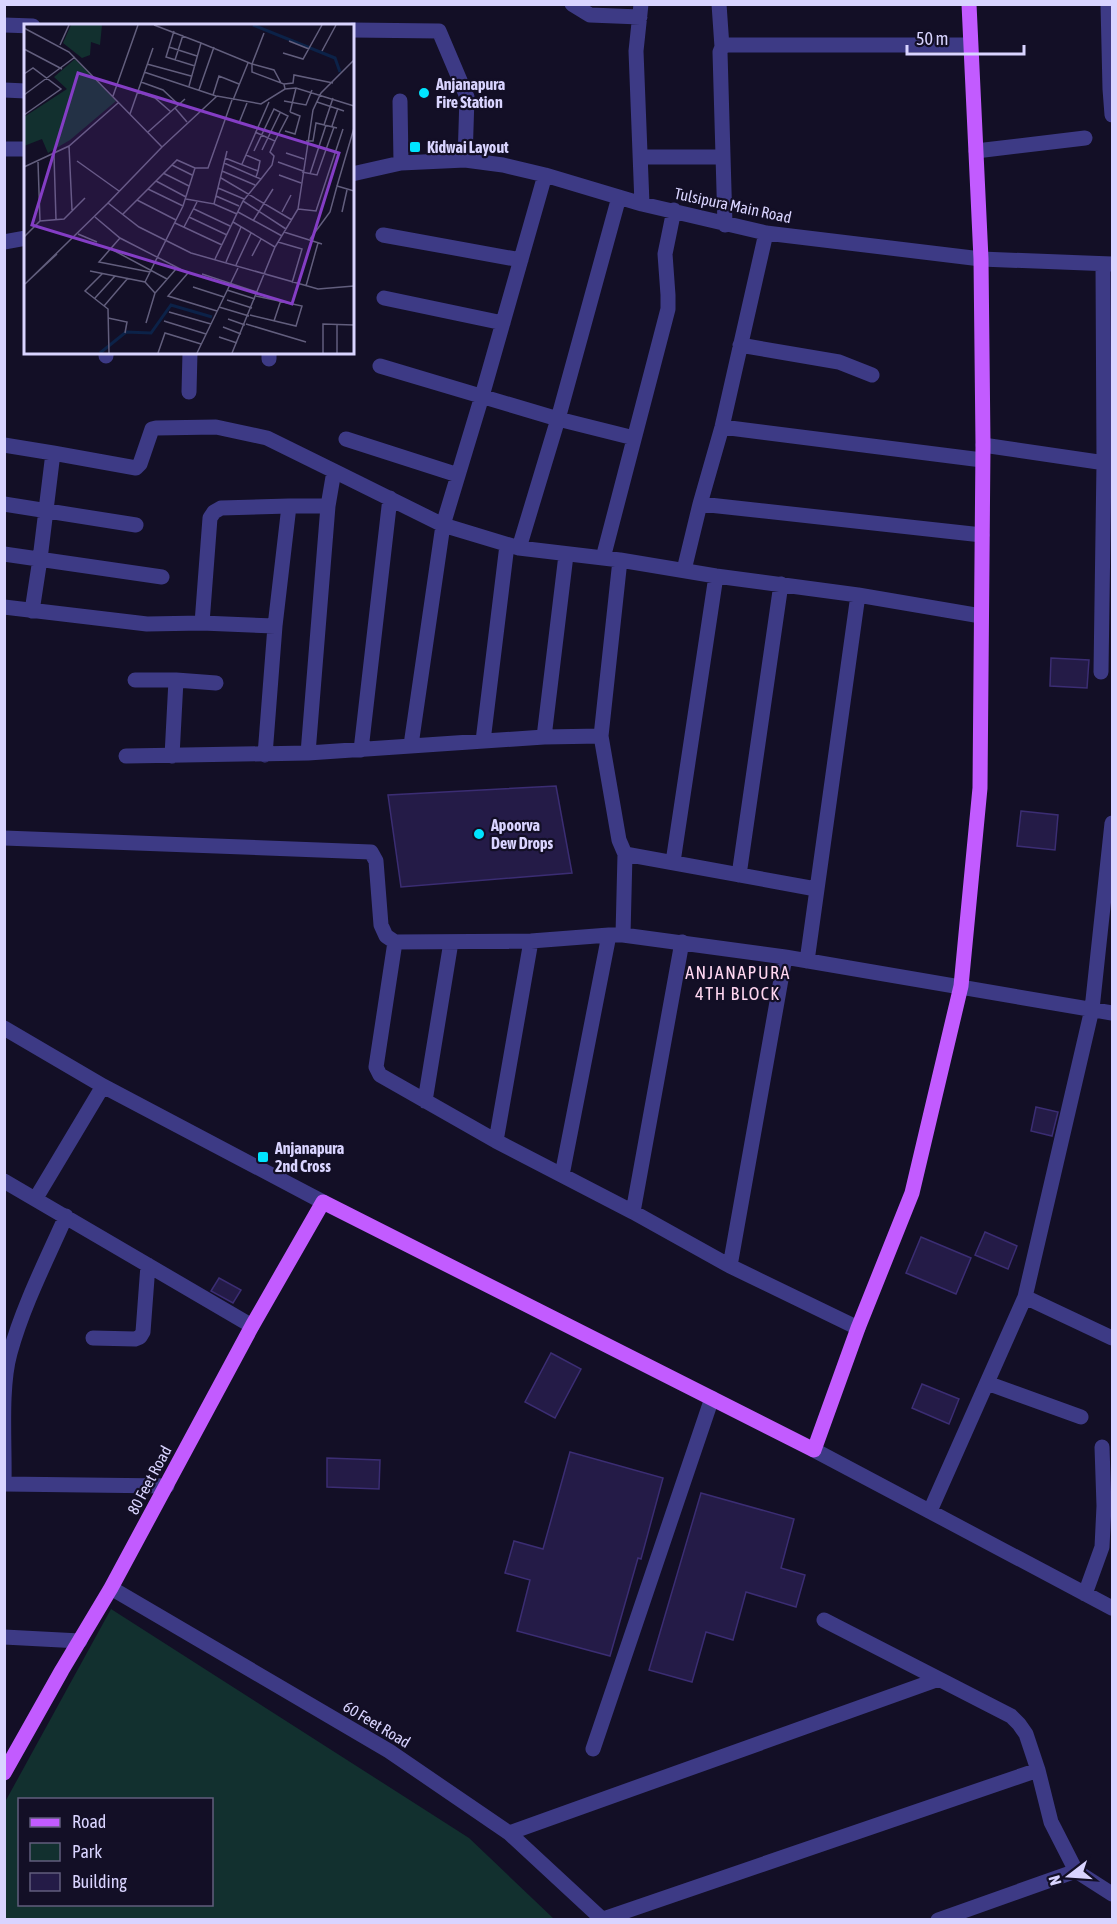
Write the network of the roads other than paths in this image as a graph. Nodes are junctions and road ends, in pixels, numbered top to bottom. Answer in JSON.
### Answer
{"nodes":[{"id":1,"x":572,"y":4,"type":"edge"},
{"id":2,"x":719,"y":4,"type":"edge"},
{"id":3,"x":969,"y":4,"type":"edge"},
{"id":4,"x":1108,"y":4,"type":"edge"},
{"id":5,"x":640,"y":11,"type":"edge"},
{"id":6,"x":4,"y":25,"type":"edge"},
{"id":7,"x":24,"y":26,"type":"edge"},
{"id":8,"x":354,"y":30,"type":"edge"},
{"id":9,"x":1111,"y":30,"type":"edge"},
{"id":10,"x":970,"y":45,"type":"junction"},
{"id":11,"x":722,"y":47,"type":"junction"},
{"id":12,"x":1111,"y":89,"type":"edge"},
{"id":13,"x":4,"y":90,"type":"edge"},
{"id":14,"x":24,"y":91,"type":"edge"},
{"id":15,"x":400,"y":101,"type":"dead end"},
{"id":16,"x":1113,"y":115,"type":"edge"},
{"id":17,"x":1085,"y":138,"type":"dead end"},
{"id":18,"x":4,"y":149,"type":"edge"},
{"id":19,"x":24,"y":149,"type":"edge"},
{"id":20,"x":976,"y":151,"type":"junction"},
{"id":21,"x":641,"y":157,"type":"junction"},
{"id":22,"x":723,"y":157,"type":"junction"},
{"id":23,"x":465,"y":160,"type":"junction"},
{"id":24,"x":400,"y":163,"type":"junction"},
{"id":25,"x":354,"y":174,"type":"edge"},
{"id":26,"x":544,"y":175,"type":"junction"},
{"id":27,"x":619,"y":197,"type":"junction"},
{"id":28,"x":642,"y":204,"type":"junction"},
{"id":29,"x":674,"y":210,"type":"junction"},
{"id":30,"x":725,"y":225,"type":"junction"},
{"id":31,"x":766,"y":234,"type":"junction"},
{"id":32,"x":383,"y":235,"type":"dead end"},
{"id":33,"x":24,"y":238,"type":"edge"},
{"id":34,"x":4,"y":242,"type":"edge"},
{"id":35,"x":981,"y":259,"type":"junction"},
{"id":36,"x":521,"y":260,"type":"junction"},
{"id":37,"x":1108,"y":264,"type":"edge"},
{"id":38,"x":384,"y":298,"type":"dead end"},
{"id":39,"x":503,"y":323,"type":"junction"},
{"id":40,"x":740,"y":345,"type":"junction"},
{"id":41,"x":190,"y":354,"type":"edge"},
{"id":42,"x":380,"y":366,"type":"dead end"},
{"id":43,"x":872,"y":375,"type":"dead end"},
{"id":44,"x":189,"y":392,"type":"dead end"},
{"id":45,"x":482,"y":396,"type":"junction"},
{"id":46,"x":558,"y":419,"type":"junction"},
{"id":47,"x":722,"y":428,"type":"junction"},
{"id":48,"x":634,"y":438,"type":"junction"},
{"id":49,"x":346,"y":439,"type":"dead end"},
{"id":50,"x":4,"y":445,"type":"edge"},
{"id":51,"x":53,"y":453,"type":"junction"},
{"id":52,"x":983,"y":453,"type":"junction"},
{"id":53,"x":1108,"y":464,"type":"edge"},
{"id":54,"x":334,"y":471,"type":"junction"},
{"id":55,"x":458,"y":475,"type":"junction"},
{"id":56,"x":390,"y":498,"type":"junction"},
{"id":57,"x":4,"y":504,"type":"edge"},
{"id":58,"x":700,"y":504,"type":"junction"},
{"id":59,"x":289,"y":506,"type":"junction"},
{"id":60,"x":328,"y":506,"type":"junction"},
{"id":61,"x":46,"y":511,"type":"junction"},
{"id":62,"x":136,"y":525,"type":"dead end"},
{"id":63,"x":443,"y":525,"type":"junction"},
{"id":64,"x":982,"y":535,"type":"junction"},
{"id":65,"x":513,"y":547,"type":"junction"},
{"id":66,"x":4,"y":554,"type":"edge"},
{"id":67,"x":566,"y":555,"type":"junction"},
{"id":68,"x":603,"y":558,"type":"junction"},
{"id":69,"x":40,"y":560,"type":"junction"},
{"id":70,"x":620,"y":560,"type":"junction"},
{"id":71,"x":684,"y":570,"type":"junction"},
{"id":72,"x":716,"y":576,"type":"junction"},
{"id":73,"x":162,"y":577,"type":"dead end"},
{"id":74,"x":781,"y":584,"type":"junction"},
{"id":75,"x":858,"y":595,"type":"junction"},
{"id":76,"x":4,"y":607,"type":"edge"},
{"id":77,"x":32,"y":611,"type":"junction"},
{"id":78,"x":981,"y":616,"type":"junction"},
{"id":79,"x":202,"y":623,"type":"junction"},
{"id":80,"x":275,"y":626,"type":"junction"},
{"id":81,"x":1101,"y":672,"type":"dead end"},
{"id":82,"x":135,"y":680,"type":"dead end"},
{"id":83,"x":176,"y":680,"type":"junction"},
{"id":84,"x":216,"y":683,"type":"dead end"},
{"id":85,"x":601,"y":736,"type":"junction"},
{"id":86,"x":544,"y":737,"type":"junction"},
{"id":87,"x":483,"y":741,"type":"junction"},
{"id":88,"x":411,"y":746,"type":"junction"},
{"id":89,"x":361,"y":750,"type":"junction"},
{"id":90,"x":308,"y":753,"type":"junction"},
{"id":91,"x":265,"y":755,"type":"junction"},
{"id":92,"x":126,"y":756,"type":"dead end"},
{"id":93,"x":172,"y":756,"type":"junction"},
{"id":94,"x":1113,"y":823,"type":"edge"},
{"id":95,"x":4,"y":838,"type":"edge"},
{"id":96,"x":625,"y":854,"type":"junction"},
{"id":97,"x":1111,"y":854,"type":"edge"},
{"id":98,"x":673,"y":862,"type":"junction"},
{"id":99,"x":739,"y":875,"type":"junction"},
{"id":100,"x":816,"y":889,"type":"junction"},
{"id":101,"x":616,"y":935,"type":"junction"},
{"id":102,"x":531,"y":941,"type":"junction"},
{"id":103,"x":395,"y":942,"type":"junction"},
{"id":104,"x":451,"y":942,"type":"junction"},
{"id":105,"x":682,"y":942,"type":"junction"},
{"id":106,"x":785,"y":957,"type":"junction"},
{"id":107,"x":807,"y":961,"type":"junction"},
{"id":108,"x":961,"y":986,"type":"junction"},
{"id":109,"x":1092,"y":1010,"type":"junction"},
{"id":110,"x":1113,"y":1013,"type":"edge"},
{"id":111,"x":4,"y":1028,"type":"edge"},
{"id":112,"x":103,"y":1086,"type":"junction"},
{"id":113,"x":425,"y":1101,"type":"junction"},
{"id":114,"x":496,"y":1141,"type":"junction"},
{"id":115,"x":562,"y":1175,"type":"junction"},
{"id":116,"x":4,"y":1181,"type":"edge"},
{"id":117,"x":36,"y":1198,"type":"junction"},
{"id":118,"x":323,"y":1202,"type":"junction"},
{"id":119,"x":633,"y":1212,"type":"junction"},
{"id":120,"x":66,"y":1216,"type":"junction"},
{"id":121,"x":148,"y":1265,"type":"junction"},
{"id":122,"x":730,"y":1266,"type":"junction"},
{"id":123,"x":1025,"y":1297,"type":"junction"},
{"id":124,"x":252,"y":1326,"type":"junction"},
{"id":125,"x":858,"y":1328,"type":"junction"},
{"id":126,"x":93,"y":1338,"type":"dead end"},
{"id":127,"x":1113,"y":1338,"type":"edge"},
{"id":128,"x":987,"y":1383,"type":"junction"},
{"id":129,"x":712,"y":1398,"type":"junction"},
{"id":130,"x":1081,"y":1417,"type":"dead end"},
{"id":131,"x":1102,"y":1446,"type":"dead end"},
{"id":132,"x":814,"y":1450,"type":"junction"},
{"id":133,"x":4,"y":1483,"type":"edge"},
{"id":134,"x":167,"y":1486,"type":"junction"},
{"id":135,"x":930,"y":1511,"type":"junction"},
{"id":136,"x":111,"y":1588,"type":"junction"},
{"id":137,"x":1085,"y":1594,"type":"junction"},
{"id":138,"x":1113,"y":1608,"type":"edge"},
{"id":139,"x":825,"y":1620,"type":"dead end"},
{"id":140,"x":4,"y":1637,"type":"edge"},
{"id":141,"x":80,"y":1641,"type":"junction"},
{"id":142,"x":939,"y":1679,"type":"junction"},
{"id":143,"x":593,"y":1749,"type":"dead end"},
{"id":144,"x":1038,"y":1770,"type":"junction"},
{"id":145,"x":4,"y":1773,"type":"edge"},
{"id":146,"x":509,"y":1833,"type":"junction"},
{"id":147,"x":1076,"y":1871,"type":"junction"},
{"id":148,"x":1113,"y":1894,"type":"edge"},
{"id":149,"x":603,"y":1919,"type":"edge"},
{"id":150,"x":938,"y":1920,"type":"edge"}],
"edges":[{"from":1,"to":5,"type":"street"},
{"from":2,"to":11,"type":"street"},
{"from":3,"to":10,"type":"main road"},
{"from":4,"to":9,"type":"street"},
{"from":5,"to":21,"type":"street"},
{"from":6,"to":7,"type":"street"},
{"from":8,"to":23,"type":"street"},
{"from":9,"to":12,"type":"street"},
{"from":10,"to":11,"type":"street"},
{"from":10,"to":20,"type":"main road"},
{"from":11,"to":22,"type":"street"},
{"from":12,"to":16,"type":"street"},
{"from":13,"to":14,"type":"street"},
{"from":15,"to":24,"type":"street"},
{"from":17,"to":20,"type":"street"},
{"from":18,"to":19,"type":"street"},
{"from":20,"to":35,"type":"main road"},
{"from":21,"to":22,"type":"street"},
{"from":21,"to":28,"type":"street"},
{"from":22,"to":30,"type":"street"},
{"from":23,"to":24,"type":"street","name":"Tulsipura Main Road"},
{"from":23,"to":26,"type":"street","name":"Tulsipura Main Road"},
{"from":24,"to":25,"type":"street","name":"Tulsipura Main Road"},
{"from":26,"to":27,"type":"street","name":"Tulsipura Main Road"},
{"from":26,"to":36,"type":"street"},
{"from":27,"to":28,"type":"street","name":"Tulsipura Main Road"},
{"from":27,"to":46,"type":"street"},
{"from":28,"to":29,"type":"street","name":"Tulsipura Main Road"},
{"from":29,"to":30,"type":"street","name":"Tulsipura Main Road"},
{"from":29,"to":48,"type":"street"},
{"from":30,"to":31,"type":"street","name":"Tulsipura Main Road"},
{"from":31,"to":35,"type":"street","name":"Tulsipura Main Road"},
{"from":31,"to":40,"type":"street"},
{"from":32,"to":36,"type":"street"},
{"from":33,"to":34,"type":"street"},
{"from":35,"to":37,"type":"street","name":"Tulsipura Main Road"},
{"from":35,"to":52,"type":"main road"},
{"from":36,"to":39,"type":"street"},
{"from":37,"to":53,"type":"street"},
{"from":38,"to":39,"type":"street"},
{"from":39,"to":45,"type":"street"},
{"from":40,"to":43,"type":"street"},
{"from":40,"to":47,"type":"street"},
{"from":41,"to":44,"type":"street"},
{"from":42,"to":45,"type":"street"},
{"from":45,"to":46,"type":"street"},
{"from":45,"to":55,"type":"street"},
{"from":46,"to":48,"type":"street"},
{"from":46,"to":65,"type":"street"},
{"from":47,"to":52,"type":"street"},
{"from":47,"to":58,"type":"street"},
{"from":48,"to":68,"type":"street"},
{"from":49,"to":55,"type":"street"},
{"from":50,"to":51,"type":"street"},
{"from":51,"to":54,"type":"street"},
{"from":51,"to":61,"type":"street"},
{"from":52,"to":53,"type":"street"},
{"from":52,"to":64,"type":"main road"},
{"from":53,"to":81,"type":"street"},
{"from":54,"to":56,"type":"street"},
{"from":54,"to":60,"type":"street"},
{"from":55,"to":63,"type":"street"},
{"from":56,"to":63,"type":"street"},
{"from":56,"to":89,"type":"street"},
{"from":57,"to":61,"type":"street"},
{"from":58,"to":64,"type":"street"},
{"from":58,"to":71,"type":"street"},
{"from":59,"to":60,"type":"street"},
{"from":59,"to":79,"type":"street"},
{"from":59,"to":80,"type":"street"},
{"from":60,"to":90,"type":"street"},
{"from":61,"to":62,"type":"street"},
{"from":61,"to":69,"type":"street"},
{"from":63,"to":65,"type":"street"},
{"from":63,"to":88,"type":"street"},
{"from":64,"to":78,"type":"main road"},
{"from":65,"to":67,"type":"street"},
{"from":65,"to":87,"type":"street"},
{"from":66,"to":69,"type":"street"},
{"from":67,"to":68,"type":"street"},
{"from":67,"to":86,"type":"street"},
{"from":68,"to":70,"type":"street"},
{"from":69,"to":73,"type":"street"},
{"from":69,"to":77,"type":"street"},
{"from":70,"to":71,"type":"street"},
{"from":70,"to":85,"type":"street"},
{"from":71,"to":72,"type":"street"},
{"from":72,"to":74,"type":"street"},
{"from":72,"to":98,"type":"street"},
{"from":74,"to":75,"type":"street"},
{"from":74,"to":99,"type":"street"},
{"from":75,"to":78,"type":"street"},
{"from":75,"to":100,"type":"street"},
{"from":76,"to":77,"type":"street"},
{"from":77,"to":79,"type":"street"},
{"from":78,"to":108,"type":"main road"},
{"from":79,"to":80,"type":"street"},
{"from":80,"to":91,"type":"street"},
{"from":82,"to":83,"type":"street"},
{"from":83,"to":84,"type":"street"},
{"from":83,"to":93,"type":"street"},
{"from":85,"to":86,"type":"street"},
{"from":85,"to":96,"type":"street"},
{"from":86,"to":87,"type":"street"},
{"from":87,"to":88,"type":"street"},
{"from":88,"to":89,"type":"street"},
{"from":89,"to":90,"type":"street"},
{"from":90,"to":91,"type":"street"},
{"from":91,"to":93,"type":"street"},
{"from":92,"to":93,"type":"street"},
{"from":94,"to":97,"type":"street"},
{"from":95,"to":103,"type":"street"},
{"from":96,"to":98,"type":"street"},
{"from":96,"to":101,"type":"street"},
{"from":97,"to":109,"type":"street"},
{"from":98,"to":99,"type":"street"},
{"from":99,"to":100,"type":"street"},
{"from":100,"to":107,"type":"street"},
{"from":101,"to":102,"type":"street"},
{"from":101,"to":105,"type":"street"},
{"from":101,"to":115,"type":"street"},
{"from":102,"to":104,"type":"street"},
{"from":102,"to":114,"type":"street"},
{"from":103,"to":104,"type":"street"},
{"from":103,"to":113,"type":"street"},
{"from":104,"to":113,"type":"street"},
{"from":105,"to":106,"type":"street"},
{"from":105,"to":119,"type":"street"},
{"from":106,"to":107,"type":"street"},
{"from":106,"to":122,"type":"street"},
{"from":107,"to":108,"type":"street"},
{"from":108,"to":109,"type":"street"},
{"from":108,"to":125,"type":"main road"},
{"from":109,"to":110,"type":"street"},
{"from":109,"to":123,"type":"street"},
{"from":111,"to":112,"type":"street"},
{"from":112,"to":117,"type":"street"},
{"from":112,"to":118,"type":"street"},
{"from":113,"to":114,"type":"street"},
{"from":114,"to":115,"type":"street"},
{"from":115,"to":119,"type":"street"},
{"from":116,"to":117,"type":"street"},
{"from":117,"to":120,"type":"street"},
{"from":118,"to":124,"type":"main road","name":"80 Feet Road"},
{"from":118,"to":129,"type":"main road"},
{"from":119,"to":122,"type":"street"},
{"from":120,"to":121,"type":"street"},
{"from":120,"to":133,"type":"street"},
{"from":121,"to":124,"type":"street"},
{"from":121,"to":126,"type":"street"},
{"from":122,"to":125,"type":"street"},
{"from":123,"to":127,"type":"street"},
{"from":123,"to":128,"type":"street"},
{"from":124,"to":134,"type":"main road","name":"80 Feet Road"},
{"from":125,"to":132,"type":"main road"},
{"from":128,"to":130,"type":"street"},
{"from":128,"to":135,"type":"street"},
{"from":129,"to":132,"type":"main road"},
{"from":129,"to":143,"type":"street"},
{"from":131,"to":137,"type":"street"},
{"from":132,"to":135,"type":"street"},
{"from":133,"to":134,"type":"street"},
{"from":134,"to":136,"type":"main road","name":"80 Feet Road"},
{"from":135,"to":137,"type":"street"},
{"from":136,"to":141,"type":"main road","name":"80 Feet Road"},
{"from":136,"to":146,"type":"street","name":"60 Feet Road"},
{"from":137,"to":138,"type":"street"},
{"from":139,"to":142,"type":"street"},
{"from":140,"to":141,"type":"street"},
{"from":141,"to":145,"type":"main road","name":"80 Feet Road"},
{"from":142,"to":144,"type":"street"},
{"from":142,"to":146,"type":"street"},
{"from":144,"to":147,"type":"street"},
{"from":144,"to":149,"type":"street"},
{"from":146,"to":149,"type":"street","name":"60 Feet Road"},
{"from":147,"to":148,"type":"street"},
{"from":147,"to":150,"type":"street"}]}
